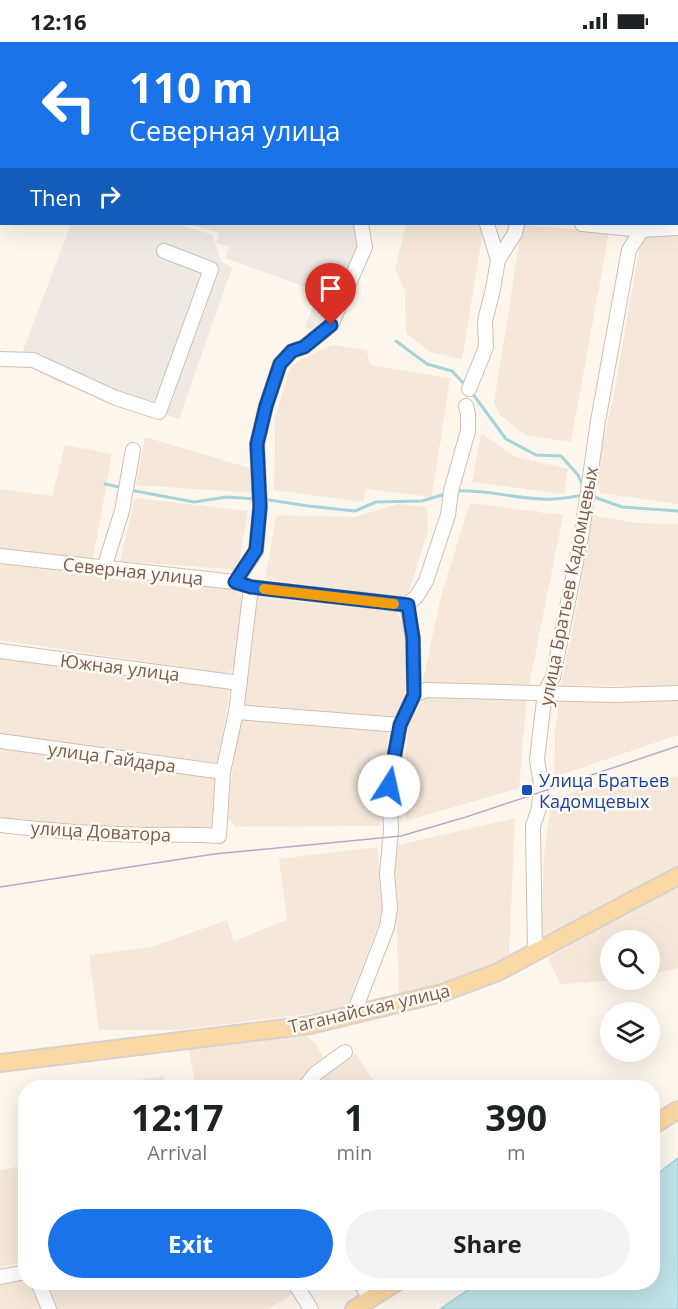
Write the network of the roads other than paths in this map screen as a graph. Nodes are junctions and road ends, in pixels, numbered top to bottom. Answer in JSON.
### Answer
{"nodes":[{"id":1,"x":361,"y":225,"type":"edge"},
{"id":2,"x":486,"y":225,"type":"edge"},
{"id":3,"x":517,"y":225,"type":"edge"},
{"id":4,"x":592,"y":225,"type":"edge"},
{"id":5,"x":642,"y":227,"type":"edge"},
{"id":6,"x":678,"y":228,"type":"edge"},
{"id":7,"x":164,"y":251,"type":"dead end"},
{"id":8,"x":498,"y":260,"type":"junction"},
{"id":9,"x":0,"y":359,"type":"edge"},
{"id":10,"x":469,"y":389,"type":"dead end"},
{"id":11,"x":466,"y":406,"type":"dead end"},
{"id":12,"x":133,"y":450,"type":"dead end"},
{"id":13,"x":0,"y":556,"type":"edge"},
{"id":14,"x":104,"y":568,"type":"junction"},
{"id":15,"x":235,"y":582,"type":"junction"},
{"id":16,"x":251,"y":587,"type":"junction"},
{"id":17,"x":408,"y":605,"type":"junction"},
{"id":18,"x":0,"y":651,"type":"edge"},
{"id":19,"x":240,"y":683,"type":"junction"},
{"id":20,"x":545,"y":692,"type":"junction"},
{"id":21,"x":678,"y":693,"type":"edge"},
{"id":22,"x":414,"y":695,"type":"junction"},
{"id":23,"x":236,"y":712,"type":"junction"},
{"id":24,"x":400,"y":725,"type":"junction"},
{"id":25,"x":0,"y":741,"type":"edge"},
{"id":26,"x":223,"y":772,"type":"junction"},
{"id":27,"x":0,"y":825,"type":"edge"},
{"id":28,"x":678,"y":876,"type":"edge"},
{"id":29,"x":535,"y":953,"type":"junction"},
{"id":30,"x":353,"y":1015,"type":"junction"},
{"id":31,"x":345,"y":1052,"type":"dead end"},
{"id":32,"x":0,"y":1063,"type":"edge"},
{"id":33,"x":310,"y":1080,"type":"edge"},
{"id":34,"x":678,"y":1110,"type":"edge"},
{"id":35,"x":660,"y":1121,"type":"edge"},
{"id":36,"x":18,"y":1274,"type":"edge"},
{"id":37,"x":0,"y":1277,"type":"edge"},
{"id":38,"x":41,"y":1290,"type":"edge"},
{"id":39,"x":299,"y":1290,"type":"edge"},
{"id":40,"x":365,"y":1290,"type":"edge"},
{"id":41,"x":384,"y":1290,"type":"edge"},
{"id":42,"x":370,"y":1299,"type":"junction"},
{"id":43,"x":49,"y":1309,"type":"edge"},
{"id":44,"x":311,"y":1309,"type":"edge"},
{"id":45,"x":354,"y":1309,"type":"edge"}],
"edges":[{"from":1,"to":15,"type":"street"},
{"from":2,"to":8,"type":"street"},
{"from":3,"to":8,"type":"street"},
{"from":4,"to":5,"type":"street"},
{"from":5,"to":6,"type":"street"},
{"from":5,"to":20,"type":"street","name":"улица Братьев Кадомцевых"},
{"from":7,"to":9,"type":"street"},
{"from":8,"to":10,"type":"street"},
{"from":11,"to":17,"type":"street"},
{"from":12,"to":14,"type":"street"},
{"from":13,"to":14,"type":"street","name":"Северная улица"},
{"from":14,"to":15,"type":"street","name":"Северная улица"},
{"from":15,"to":16,"type":"street","name":"Северная улица"},
{"from":16,"to":17,"type":"street","name":"Северная улица"},
{"from":16,"to":19,"type":"street"},
{"from":17,"to":22,"type":"street"},
{"from":18,"to":19,"type":"street","name":"Южная улица"},
{"from":19,"to":23,"type":"street"},
{"from":20,"to":21,"type":"street"},
{"from":20,"to":22,"type":"street"},
{"from":20,"to":29,"type":"street","name":"улица Братьев Кадомцевых"},
{"from":22,"to":24,"type":"street"},
{"from":23,"to":24,"type":"street"},
{"from":23,"to":26,"type":"street"},
{"from":24,"to":30,"type":"street"},
{"from":25,"to":26,"type":"street","name":"улица Гайдара"},
{"from":26,"to":27,"type":"street","name":"улица Доватора"},
{"from":28,"to":29,"type":"main road","name":"Таганайская улица"},
{"from":29,"to":30,"type":"main road","name":"Таганайская улица"},
{"from":30,"to":32,"type":"main road","name":"Таганайская улица"},
{"from":31,"to":33,"type":"street"},
{"from":34,"to":35,"type":"main road"},
{"from":36,"to":37,"type":"street"},
{"from":38,"to":43,"type":"street"},
{"from":39,"to":44,"type":"street"},
{"from":40,"to":42,"type":"street"},
{"from":41,"to":42,"type":"main road"},
{"from":42,"to":45,"type":"main road"}]}
